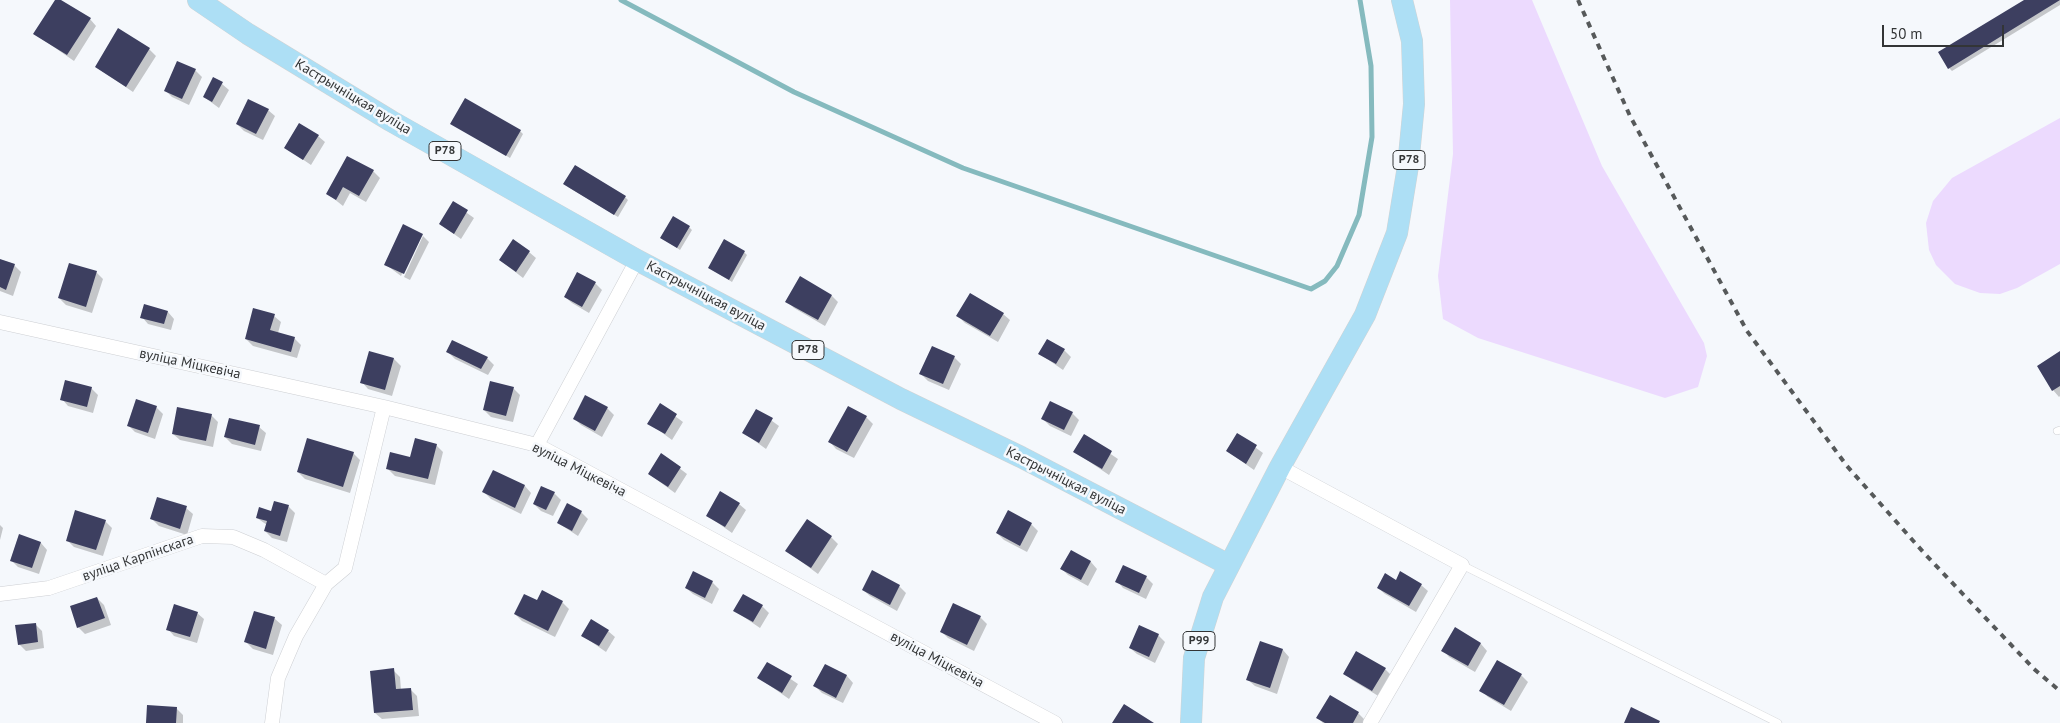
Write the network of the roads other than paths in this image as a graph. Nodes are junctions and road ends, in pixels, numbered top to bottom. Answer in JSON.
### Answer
{"nodes":[{"id":1,"x":198,"y":0,"type":"edge"},
{"id":2,"x":1402,"y":0,"type":"edge"},
{"id":3,"x":637,"y":260,"type":"junction"},
{"id":4,"x":0,"y":322,"type":"edge"},
{"id":5,"x":384,"y":407,"type":"junction"},
{"id":6,"x":536,"y":445,"type":"junction"},
{"id":7,"x":1280,"y":467,"type":"junction"},
{"id":8,"x":1229,"y":565,"type":"junction"},
{"id":9,"x":1462,"y":565,"type":"junction"},
{"id":10,"x":326,"y":584,"type":"junction"},
{"id":11,"x":0,"y":594,"type":"edge"},
{"id":12,"x":1052,"y":722,"type":"edge"},
{"id":13,"x":272,"y":723,"type":"edge"},
{"id":14,"x":1191,"y":723,"type":"edge"},
{"id":15,"x":1370,"y":723,"type":"edge"},
{"id":16,"x":1778,"y":723,"type":"edge"}],
"edges":[{"from":1,"to":3,"type":"main road","name":"Кастрычніцкая вуліца","number":"Р78"},
{"from":2,"to":7,"type":"main road","number":"Р78"},
{"from":3,"to":6,"type":"street"},
{"from":3,"to":8,"type":"main road","name":"Кастрычніцкая вуліца","number":"Р78"},
{"from":4,"to":5,"type":"street","name":"вуліца Міцкевіча"},
{"from":5,"to":6,"type":"street","name":"вуліца Міцкевіча"},
{"from":5,"to":10,"type":"street"},
{"from":6,"to":12,"type":"street","name":"вуліца Міцкевіча"},
{"from":7,"to":8,"type":"main road","number":"Р78"},
{"from":7,"to":9,"type":"street"},
{"from":8,"to":14,"type":"main road","number":"Р99"},
{"from":9,"to":15,"type":"street"},
{"from":9,"to":16,"type":"lane"},
{"from":10,"to":11,"type":"street","name":"вуліца Карпінскага"},
{"from":10,"to":13,"type":"street"}]}
